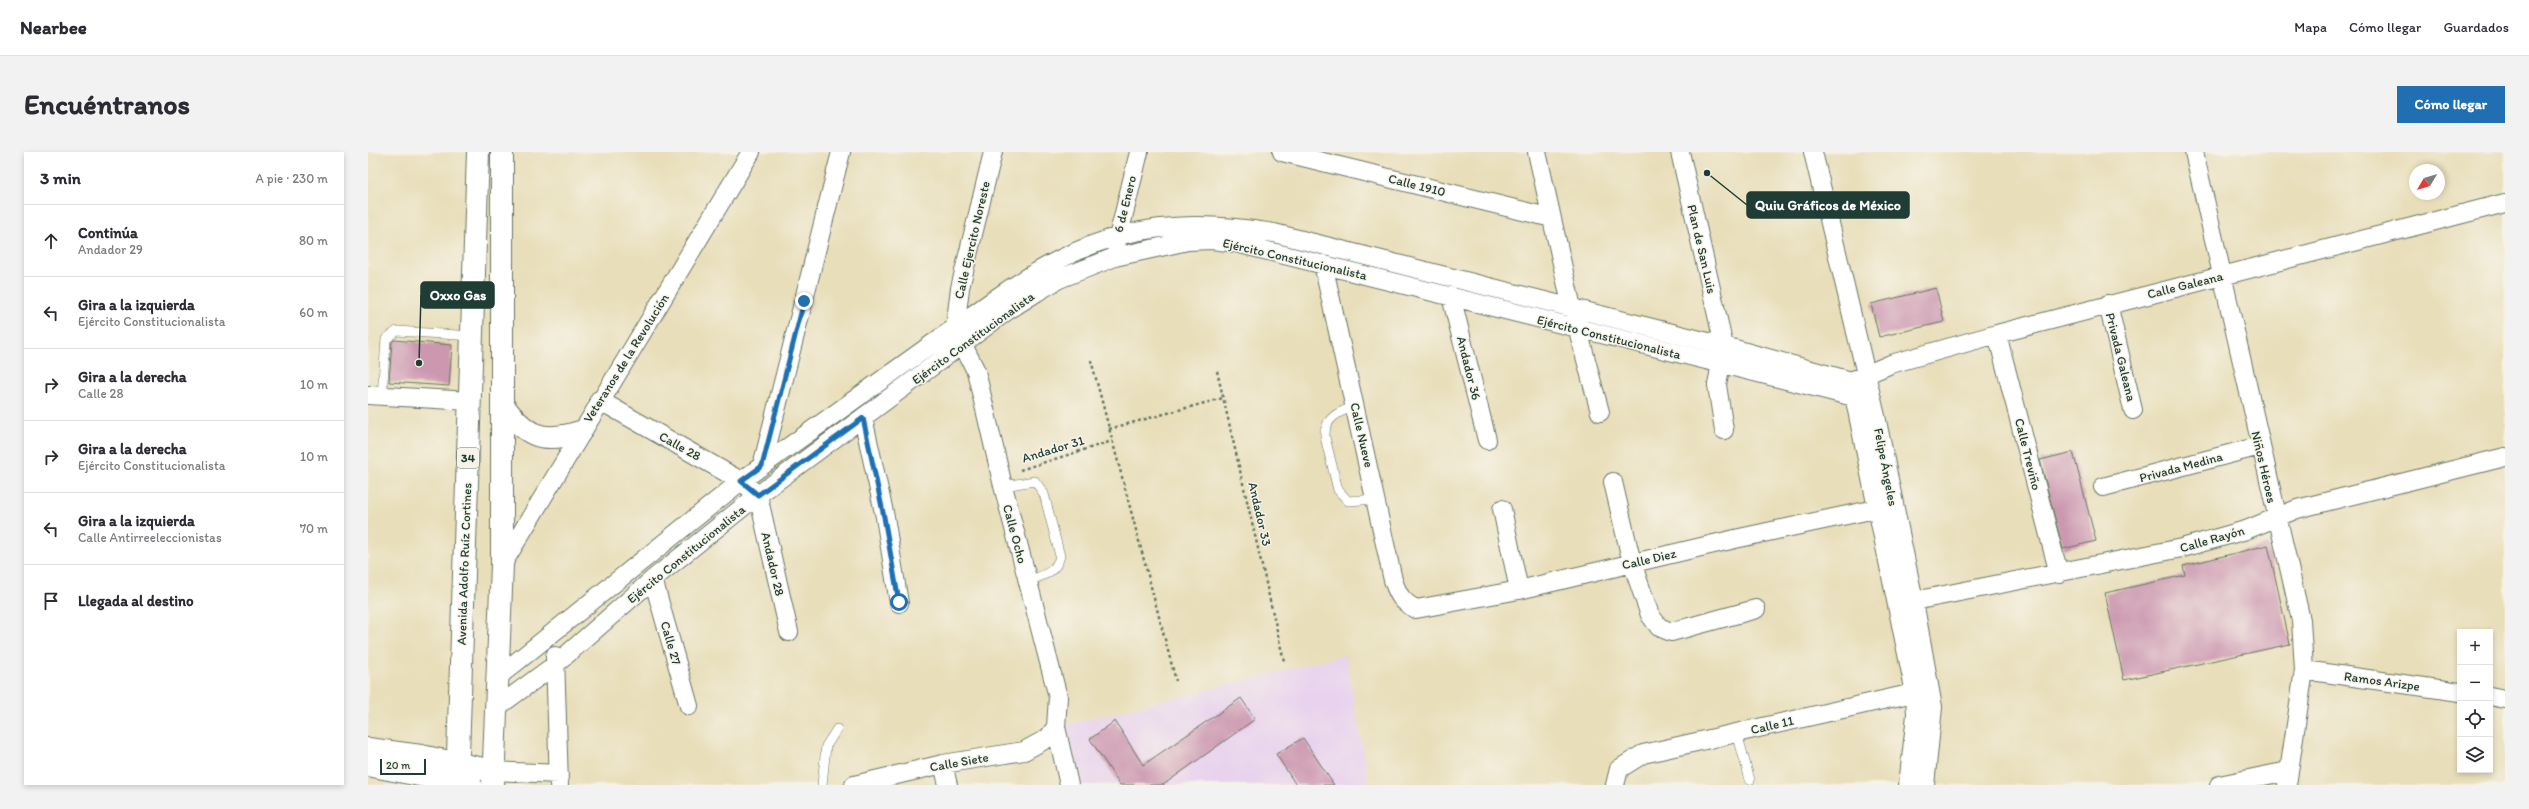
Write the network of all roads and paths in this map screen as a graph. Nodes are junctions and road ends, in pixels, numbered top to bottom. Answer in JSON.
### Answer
{"nodes":[{"id":1,"x":478,"y":152,"type":"edge"},
{"id":2,"x":502,"y":152,"type":"edge"},
{"id":3,"x":751,"y":152,"type":"edge"},
{"id":4,"x":841,"y":152,"type":"edge"},
{"id":5,"x":993,"y":152,"type":"edge"},
{"id":6,"x":1139,"y":152,"type":"edge"},
{"id":7,"x":1282,"y":152,"type":"edge"},
{"id":8,"x":1537,"y":152,"type":"edge"},
{"id":9,"x":1680,"y":152,"type":"edge"},
{"id":10,"x":1813,"y":152,"type":"edge"},
{"id":11,"x":2194,"y":152,"type":"edge"},
{"id":12,"x":2505,"y":203,"type":"edge"},
{"id":13,"x":1552,"y":218,"type":"junction"},
{"id":14,"x":1117,"y":236,"type":"junction"},
{"id":15,"x":1115,"y":257,"type":"junction"},
{"id":16,"x":1323,"y":264,"type":"junction"},
{"id":17,"x":2222,"y":276,"type":"junction"},
{"id":18,"x":1451,"y":296,"type":"junction"},
{"id":19,"x":2108,"y":304,"type":"junction"},
{"id":20,"x":1572,"y":308,"type":"junction"},
{"id":21,"x":1579,"y":328,"type":"junction"},
{"id":22,"x":1997,"y":334,"type":"junction"},
{"id":23,"x":472,"y":336,"type":"junction"},
{"id":24,"x":960,"y":336,"type":"junction"},
{"id":25,"x":1724,"y":346,"type":"junction"},
{"id":26,"x":1091,"y":360,"type":"dead end"},
{"id":27,"x":1719,"y":365,"type":"junction"},
{"id":28,"x":1217,"y":371,"type":"dead end"},
{"id":29,"x":1860,"y":386,"type":"junction"},
{"id":30,"x":375,"y":396,"type":"edge"},
{"id":31,"x":1223,"y":398,"type":"junction"},
{"id":32,"x":599,"y":400,"type":"junction"},
{"id":33,"x":470,"y":401,"type":"junction"},
{"id":34,"x":502,"y":404,"type":"junction"},
{"id":35,"x":1355,"y":407,"type":"junction"},
{"id":36,"x":2134,"y":410,"type":"dead end"},
{"id":37,"x":1600,"y":412,"type":"dead end"},
{"id":38,"x":863,"y":418,"type":"junction"},
{"id":39,"x":1109,"y":429,"type":"junction"},
{"id":40,"x":1724,"y":430,"type":"dead end"},
{"id":41,"x":580,"y":432,"type":"junction"},
{"id":42,"x":1488,"y":440,"type":"dead end"},
{"id":43,"x":1112,"y":441,"type":"junction"},
{"id":44,"x":2260,"y":446,"type":"junction"},
{"id":45,"x":2505,"y":457,"type":"edge"},
{"id":46,"x":762,"y":466,"type":"junction"},
{"id":47,"x":741,"y":481,"type":"junction"},
{"id":48,"x":1002,"y":481,"type":"junction"},
{"id":49,"x":1613,"y":482,"type":"dead end"},
{"id":50,"x":2103,"y":487,"type":"dead end"},
{"id":51,"x":758,"y":495,"type":"junction"},
{"id":52,"x":1376,"y":499,"type":"junction"},
{"id":53,"x":1886,"y":507,"type":"junction"},
{"id":54,"x":1502,"y":509,"type":"dead end"},
{"id":55,"x":2276,"y":518,"type":"junction"},
{"id":56,"x":1632,"y":563,"type":"junction"},
{"id":57,"x":502,"y":564,"type":"junction"},
{"id":58,"x":2059,"y":574,"type":"junction"},
{"id":59,"x":653,"y":579,"type":"junction"},
{"id":60,"x":1027,"y":581,"type":"junction"},
{"id":61,"x":1519,"y":590,"type":"junction"},
{"id":62,"x":1914,"y":601,"type":"junction"},
{"id":63,"x":899,"y":602,"type":"dead end"},
{"id":64,"x":1405,"y":604,"type":"joint"},
{"id":65,"x":1756,"y":609,"type":"dead end"},
{"id":66,"x":553,"y":632,"type":"junction"},
{"id":67,"x":789,"y":632,"type":"dead end"},
{"id":68,"x":1284,"y":660,"type":"dead end"},
{"id":69,"x":556,"y":664,"type":"junction"},
{"id":70,"x":2304,"y":670,"type":"junction"},
{"id":71,"x":499,"y":676,"type":"junction"},
{"id":72,"x":1176,"y":681,"type":"dead end"},
{"id":73,"x":1922,"y":691,"type":"junction"},
{"id":74,"x":2457,"y":692,"type":"edge"},
{"id":75,"x":2493,"y":697,"type":"edge"},
{"id":76,"x":2505,"y":699,"type":"edge"},
{"id":77,"x":689,"y":706,"type":"dead end"},
{"id":78,"x":496,"y":708,"type":"junction"},
{"id":79,"x":1056,"y":727,"type":"junction"},
{"id":80,"x":837,"y":729,"type":"dead end"},
{"id":81,"x":1737,"y":733,"type":"junction"},
{"id":82,"x":368,"y":749,"type":"edge"},
{"id":83,"x":943,"y":764,"type":"junction"},
{"id":84,"x":368,"y":765,"type":"edge"},
{"id":85,"x":1617,"y":777,"type":"edge"},
{"id":86,"x":493,"y":778,"type":"edge"},
{"id":87,"x":2288,"y":778,"type":"edge"},
{"id":88,"x":460,"y":779,"type":"edge"},
{"id":89,"x":559,"y":780,"type":"edge"},
{"id":90,"x":1750,"y":780,"type":"dead end"},
{"id":91,"x":822,"y":785,"type":"edge"},
{"id":92,"x":854,"y":785,"type":"edge"},
{"id":93,"x":948,"y":785,"type":"edge"},
{"id":94,"x":1069,"y":785,"type":"edge"},
{"id":95,"x":1908,"y":785,"type":"edge"},
{"id":96,"x":1925,"y":785,"type":"edge"},
{"id":97,"x":2219,"y":785,"type":"edge"}],
"edges":[{"from":1,"to":23,"type":"main road","name":"Avenida Adolfo Ruíz Cortines","number":"34"},
{"from":2,"to":34,"type":"main road"},
{"from":3,"to":32,"type":"street","name":"Veteranos de la Revolución"},
{"from":4,"to":46,"type":"street"},
{"from":5,"to":24,"type":"street","name":"Calle Ejercito Noreste"},
{"from":6,"to":14,"type":"street","name":"6 de Enero"},
{"from":7,"to":13,"type":"street","name":"Calle 1910"},
{"from":8,"to":13,"type":"street"},
{"from":9,"to":25,"type":"street","name":"Plan de San Luis"},
{"from":10,"to":29,"type":"street","name":"Felipe Ángeles"},
{"from":11,"to":17,"type":"street","name":"Niños Héroes"},
{"from":12,"to":17,"type":"street","name":"Calle Galeana"},
{"from":13,"to":20,"type":"street"},
{"from":14,"to":15,"type":"street","name":"6 de Enero"},
{"from":14,"to":20,"type":"street","name":"Ejército Constitucionalista"},
{"from":14,"to":24,"type":"street","name":"Ejército Constitucionalista"},
{"from":15,"to":16,"type":"street","name":"Ejército Constitucionalista"},
{"from":15,"to":24,"type":"street","name":"Ejército Constitucionalista"},
{"from":16,"to":18,"type":"street","name":"Ejército Constitucionalista"},
{"from":16,"to":35,"type":"street","name":"Calle Nueve"},
{"from":17,"to":19,"type":"street","name":"Calle Galeana"},
{"from":17,"to":44,"type":"street","name":"Niños Héroes"},
{"from":18,"to":21,"type":"street","name":"Ejército Constitucionalista"},
{"from":18,"to":42,"type":"street","name":"Andador 36"},
{"from":19,"to":22,"type":"street","name":"Calle Galeana"},
{"from":19,"to":36,"type":"street","name":"Privada Galeana"},
{"from":20,"to":21,"type":"street"},
{"from":20,"to":25,"type":"street","name":"Ejército Constitucionalista"},
{"from":21,"to":27,"type":"street","name":"Ejército Constitucionalista"},
{"from":21,"to":37,"type":"street"},
{"from":22,"to":29,"type":"street","name":"Calle Galeana"},
{"from":22,"to":58,"type":"street","name":"Calle Treviño"},
{"from":23,"to":30,"type":"lane"},
{"from":23,"to":33,"type":"main road","name":"Avenida Adolfo Ruíz Cortines","number":"34"},
{"from":24,"to":38,"type":"street","name":"Ejército Constitucionalista"},
{"from":24,"to":46,"type":"street","name":"Ejército Constitucionalista"},
{"from":24,"to":48,"type":"street","name":"Calle Ocho"},
{"from":25,"to":27,"type":"street"},
{"from":25,"to":29,"type":"street","name":"Ejército Constitucionalista"},
{"from":26,"to":39,"type":"path"},
{"from":27,"to":29,"type":"street","name":"Ejército Constitucionalista"},
{"from":27,"to":40,"type":"street"},
{"from":28,"to":31,"type":"path","name":"Andador 33"},
{"from":29,"to":53,"type":"street","name":"Felipe Ángeles"},
{"from":30,"to":33,"type":"street"},
{"from":31,"to":39,"type":"path"},
{"from":31,"to":68,"type":"path","name":"Andador 33"},
{"from":32,"to":41,"type":"street","name":"Veteranos de la Revolución"},
{"from":32,"to":47,"type":"street","name":"Calle 28"},
{"from":33,"to":88,"type":"main road","name":"Avenida Adolfo Ruíz Cortines","number":"34"},
{"from":34,"to":41,"type":"main road"},
{"from":34,"to":57,"type":"main road"},
{"from":35,"to":52,"type":"street","name":"Calle Nueve"},
{"from":35,"to":52,"type":"lane"},
{"from":38,"to":51,"type":"street","name":"Ejército Constitucionalista"},
{"from":38,"to":63,"type":"street"},
{"from":39,"to":43,"type":"path"},
{"from":41,"to":57,"type":"street","name":"Veteranos de la Revolución"},
{"from":43,"to":48,"type":"path","name":"Andador 31"},
{"from":43,"to":72,"type":"path"},
{"from":44,"to":50,"type":"street","name":"Privada Medina"},
{"from":44,"to":55,"type":"street","name":"Niños Héroes"},
{"from":45,"to":55,"type":"street","name":"Calle Rayón"},
{"from":46,"to":47,"type":"street","name":"Ejército Constitucionalista"},
{"from":47,"to":51,"type":"street","name":"Calle 28"},
{"from":47,"to":66,"type":"street","name":"Ejército Constitucionalista"},
{"from":48,"to":60,"type":"street","name":"Calle Ocho"},
{"from":48,"to":60,"type":"lane"},
{"from":49,"to":56,"type":"street"},
{"from":51,"to":59,"type":"street","name":"Ejército Constitucionalista"},
{"from":51,"to":67,"type":"street","name":"Andador 28"},
{"from":52,"to":64,"type":"street","name":"Calle Nueve"},
{"from":53,"to":56,"type":"street","name":"Calle Diez"},
{"from":53,"to":62,"type":"street","name":"Felipe Ángeles"},
{"from":53,"to":73,"type":"street","name":"Felipe Ángeles"},
{"from":54,"to":61,"type":"street"},
{"from":55,"to":58,"type":"street","name":"Calle Rayón"},
{"from":55,"to":70,"type":"street","name":"Niños Héroes"},
{"from":56,"to":61,"type":"street","name":"Calle Diez"},
{"from":56,"to":65,"type":"street"},
{"from":57,"to":71,"type":"main road"},
{"from":58,"to":62,"type":"street","name":"Calle Rayón"},
{"from":59,"to":69,"type":"street","name":"Ejército Constitucionalista"},
{"from":59,"to":77,"type":"street","name":"Calle 27"},
{"from":60,"to":79,"type":"street","name":"Calle Ocho"},
{"from":61,"to":64,"type":"street","name":"Calle Diez"},
{"from":62,"to":73,"type":"street","name":"Felipe Ángeles"},
{"from":66,"to":69,"type":"street"},
{"from":66,"to":71,"type":"street","name":"Ejército Constitucionalista"},
{"from":69,"to":78,"type":"street","name":"Ejército Constitucionalista"},
{"from":69,"to":89,"type":"street"},
{"from":70,"to":74,"type":"street","name":"Ramos Arizpe"},
{"from":70,"to":87,"type":"street","name":"Niños Héroes"},
{"from":71,"to":78,"type":"main road"},
{"from":73,"to":81,"type":"street","name":"Calle 11"},
{"from":73,"to":95,"type":"street","name":"Felipe Ángeles"},
{"from":73,"to":96,"type":"street","name":"Felipe Ángeles"},
{"from":75,"to":76,"type":"street"},
{"from":78,"to":86,"type":"main road"},
{"from":79,"to":83,"type":"street","name":"Calle Siete"},
{"from":79,"to":94,"type":"street","name":"Calle Ocho"},
{"from":80,"to":91,"type":"lane"},
{"from":81,"to":85,"type":"street","name":"Calle 11"},
{"from":81,"to":90,"type":"lane"},
{"from":82,"to":88,"type":"main road"},
{"from":83,"to":92,"type":"street","name":"Calle Siete"},
{"from":83,"to":93,"type":"street"},
{"from":84,"to":88,"type":"main road"},
{"from":86,"to":88,"type":"main road"},
{"from":86,"to":89,"type":"street"},
{"from":87,"to":97,"type":"street"}]}
